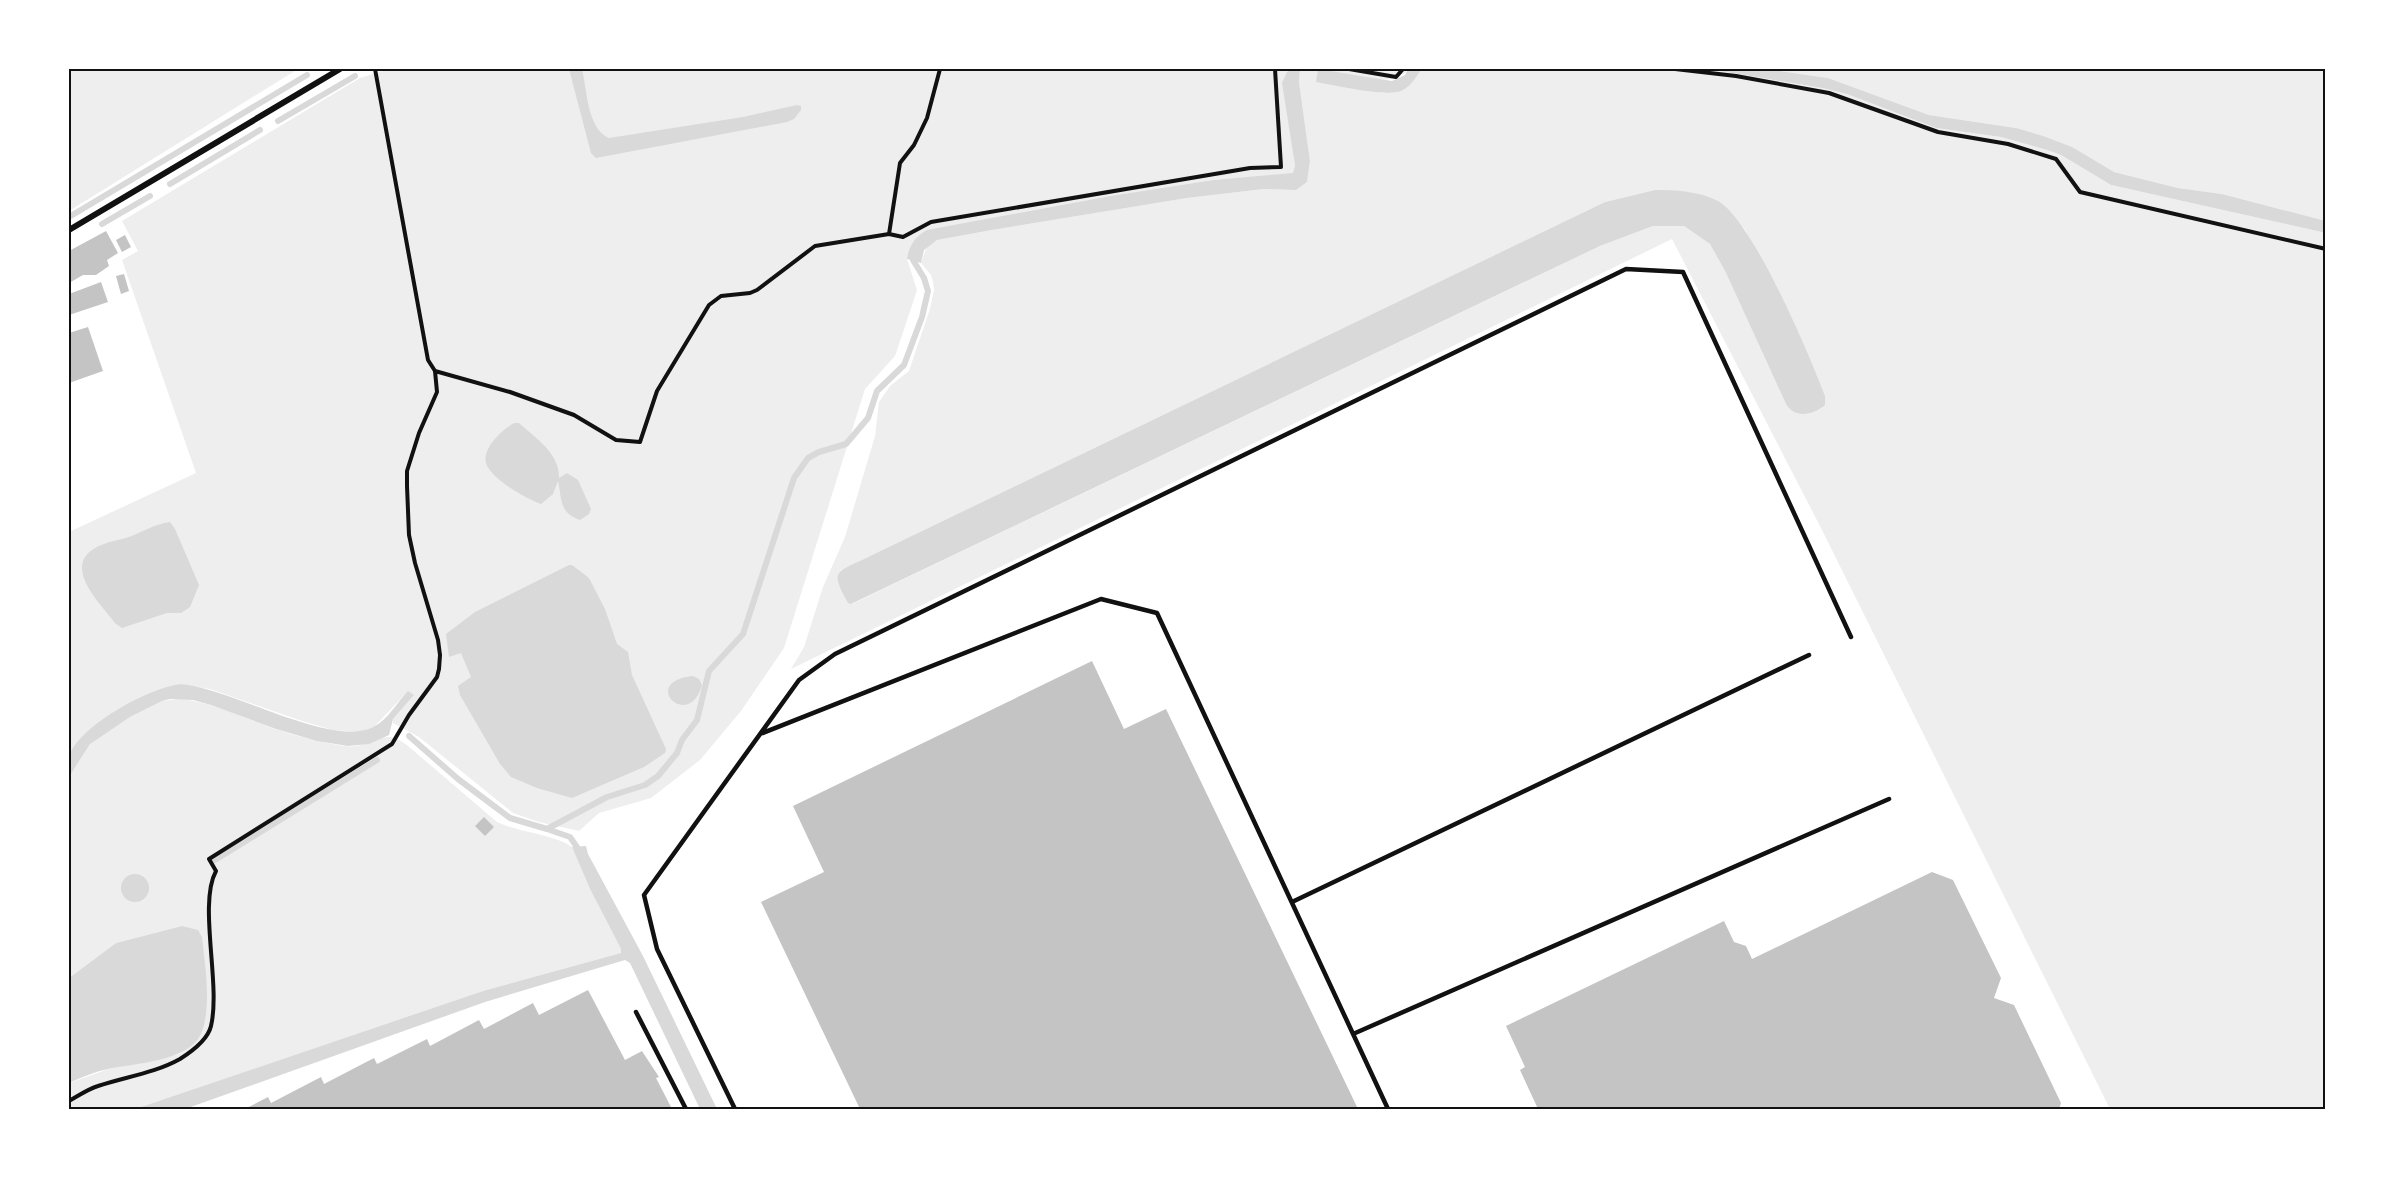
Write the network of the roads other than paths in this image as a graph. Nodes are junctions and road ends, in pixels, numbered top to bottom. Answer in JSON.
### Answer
{"nodes":[{"id":1,"x":340,"y":69,"type":"edge"},
{"id":2,"x":69,"y":230,"type":"edge"},
{"id":3,"x":1851,"y":637,"type":"dead end"},
{"id":4,"x":1809,"y":655,"type":"dead end"},
{"id":5,"x":760,"y":734,"type":"junction"},
{"id":6,"x":1888,"y":799,"type":"dead end"},
{"id":7,"x":1292,"y":902,"type":"junction"},
{"id":8,"x":636,"y":1012,"type":"dead end"},
{"id":9,"x":1353,"y":1034,"type":"junction"},
{"id":10,"x":686,"y":1109,"type":"edge"},
{"id":11,"x":735,"y":1109,"type":"edge"},
{"id":12,"x":1388,"y":1109,"type":"edge"}],
"edges":[{"from":1,"to":2,"type":"street"},
{"from":3,"to":5,"type":"lane"},
{"from":4,"to":7,"type":"lane"},
{"from":5,"to":7,"type":"lane"},
{"from":5,"to":11,"type":"lane"},
{"from":6,"to":9,"type":"lane"},
{"from":7,"to":9,"type":"lane"},
{"from":8,"to":10,"type":"lane"},
{"from":9,"to":12,"type":"lane"}]}
